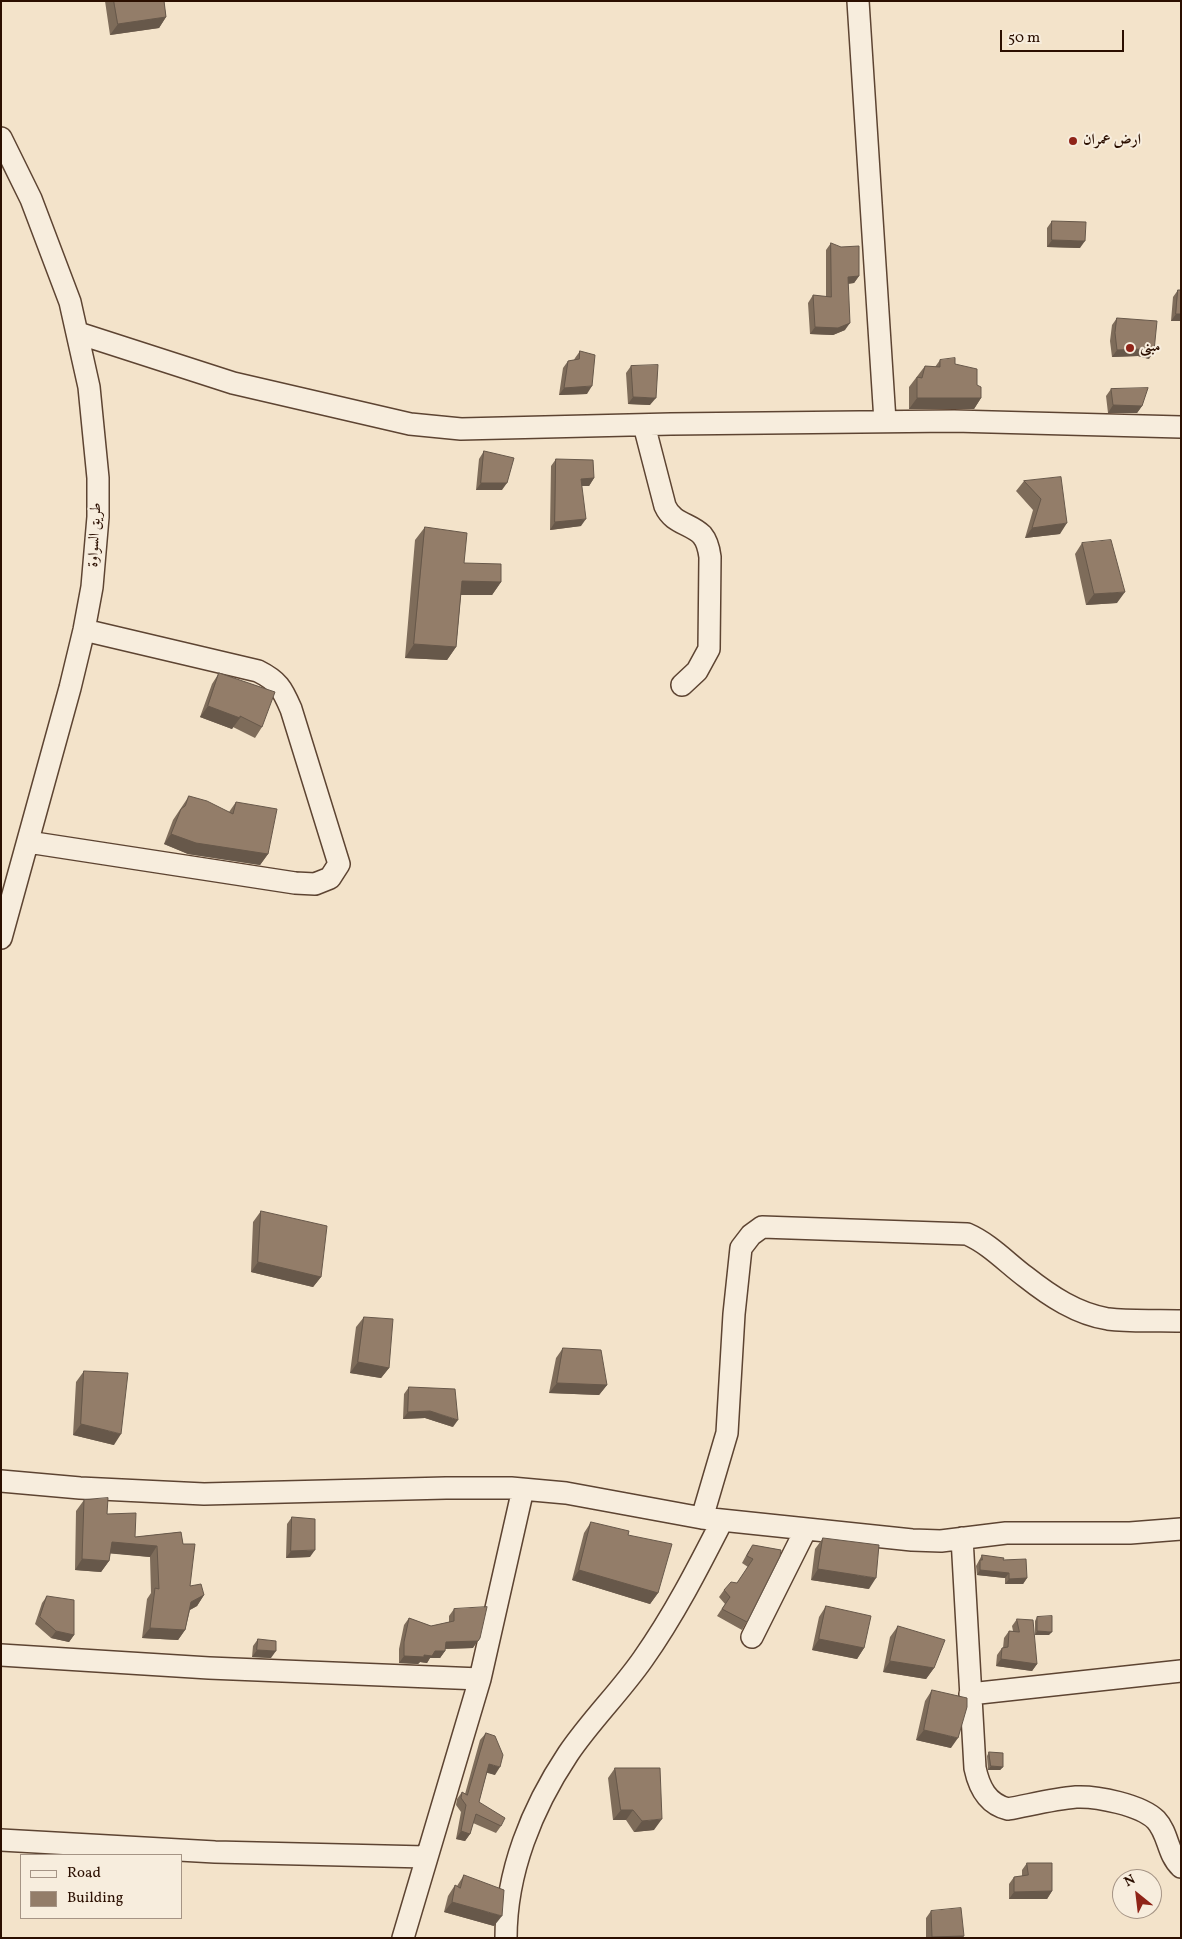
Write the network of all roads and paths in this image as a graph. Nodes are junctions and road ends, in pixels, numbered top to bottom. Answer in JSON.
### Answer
{"nodes":[{"id":1,"x":858,"y":1,"type":"edge"},
{"id":2,"x":1,"y":138,"type":"edge"},
{"id":3,"x":78,"y":333,"type":"junction"},
{"id":4,"x":885,"y":422,"type":"junction"},
{"id":5,"x":644,"y":425,"type":"junction"},
{"id":6,"x":1181,"y":427,"type":"edge"},
{"id":7,"x":84,"y":630,"type":"junction"},
{"id":8,"x":682,"y":685,"type":"dead end"},
{"id":9,"x":28,"y":842,"type":"junction"},
{"id":10,"x":1,"y":938,"type":"edge"},
{"id":11,"x":1181,"y":1321,"type":"edge"},
{"id":12,"x":1,"y":1481,"type":"edge"},
{"id":13,"x":523,"y":1489,"type":"junction"},
{"id":14,"x":712,"y":1520,"type":"junction"},
{"id":15,"x":806,"y":1529,"type":"junction"},
{"id":16,"x":1181,"y":1530,"type":"edge"},
{"id":17,"x":962,"y":1538,"type":"junction"},
{"id":18,"x":752,"y":1637,"type":"dead end"},
{"id":19,"x":1,"y":1655,"type":"edge"},
{"id":20,"x":1181,"y":1671,"type":"edge"},
{"id":21,"x":480,"y":1679,"type":"junction"},
{"id":22,"x":970,"y":1694,"type":"junction"},
{"id":23,"x":1,"y":1840,"type":"edge"},
{"id":24,"x":426,"y":1857,"type":"junction"},
{"id":25,"x":1181,"y":1867,"type":"edge"},
{"id":26,"x":403,"y":1938,"type":"edge"},
{"id":27,"x":506,"y":1938,"type":"edge"}],
"edges":[{"from":1,"to":4,"type":"street"},
{"from":2,"to":3,"type":"street","name":"طريق السواوة"},
{"from":3,"to":5,"type":"street"},
{"from":3,"to":7,"type":"street","name":"طريق السواوة"},
{"from":4,"to":5,"type":"street"},
{"from":4,"to":6,"type":"street"},
{"from":5,"to":8,"type":"street"},
{"from":7,"to":9,"type":"street","name":"طريق السواوة"},
{"from":7,"to":9,"type":"street"},
{"from":9,"to":10,"type":"street","name":"طريق السواوة"},
{"from":11,"to":14,"type":"street"},
{"from":12,"to":13,"type":"street"},
{"from":13,"to":14,"type":"street"},
{"from":13,"to":21,"type":"street"},
{"from":14,"to":15,"type":"street"},
{"from":14,"to":27,"type":"street"},
{"from":15,"to":17,"type":"street"},
{"from":15,"to":18,"type":"street"},
{"from":16,"to":17,"type":"street"},
{"from":17,"to":22,"type":"street"},
{"from":19,"to":21,"type":"street"},
{"from":20,"to":22,"type":"street"},
{"from":21,"to":24,"type":"street"},
{"from":22,"to":25,"type":"street"},
{"from":23,"to":24,"type":"street"},
{"from":24,"to":26,"type":"street"}]}
